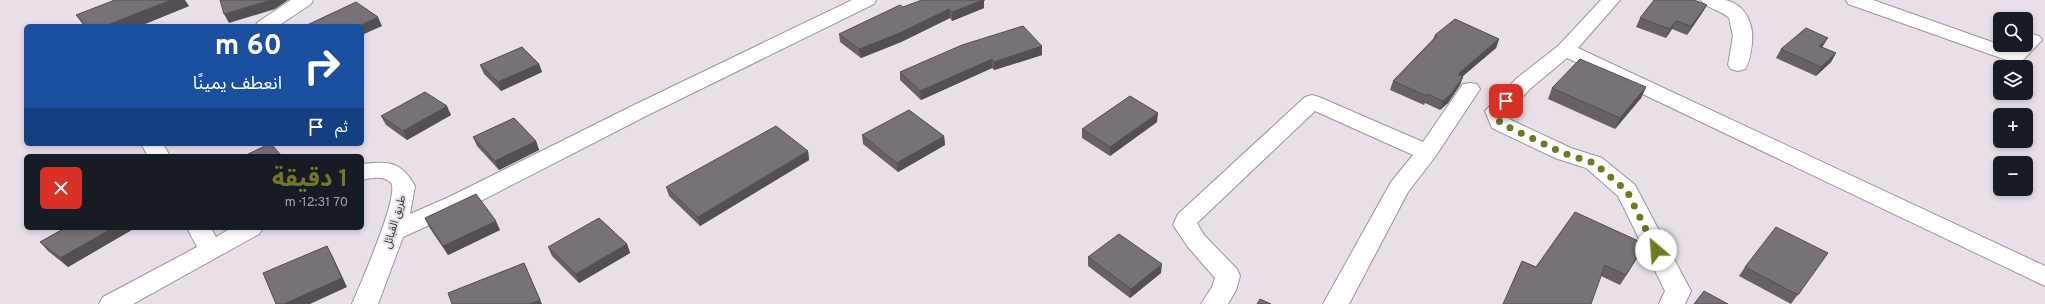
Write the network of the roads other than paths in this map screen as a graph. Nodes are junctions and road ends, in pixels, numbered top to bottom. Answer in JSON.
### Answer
{"nodes":[{"id":1,"x":304,"y":0,"type":"edge"},
{"id":2,"x":867,"y":0,"type":"edge"},
{"id":3,"x":1611,"y":0,"type":"edge"},
{"id":4,"x":1710,"y":0,"type":"edge"},
{"id":5,"x":1855,"y":0,"type":"edge"},
{"id":6,"x":268,"y":24,"type":"edge"},
{"id":7,"x":1993,"y":49,"type":"edge"},
{"id":8,"x":1565,"y":50,"type":"junction"},
{"id":9,"x":2001,"y":52,"type":"edge"},
{"id":10,"x":2020,"y":52,"type":"edge"},
{"id":11,"x":1738,"y":65,"type":"dead end"},
{"id":12,"x":1470,"y":89,"type":"dead end"},
{"id":13,"x":1427,"y":152,"type":"junction"},
{"id":14,"x":364,"y":172,"type":"edge"},
{"id":15,"x":200,"y":230,"type":"edge"},
{"id":16,"x":247,"y":230,"type":"edge"},
{"id":17,"x":392,"y":232,"type":"junction"},
{"id":18,"x":211,"y":250,"type":"junction"},
{"id":19,"x":2045,"y":277,"type":"edge"},
{"id":20,"x":112,"y":304,"type":"edge"},
{"id":21,"x":365,"y":304,"type":"edge"},
{"id":22,"x":1214,"y":304,"type":"edge"},
{"id":23,"x":1336,"y":304,"type":"edge"},
{"id":24,"x":1672,"y":304,"type":"edge"}],
"edges":[{"from":1,"to":6,"type":"street"},
{"from":2,"to":17,"type":"street"},
{"from":3,"to":8,"type":"street"},
{"from":4,"to":11,"type":"street"},
{"from":5,"to":7,"type":"street"},
{"from":8,"to":19,"type":"street"},
{"from":8,"to":24,"type":"street"},
{"from":9,"to":10,"type":"street"},
{"from":12,"to":13,"type":"street"},
{"from":13,"to":22,"type":"street"},
{"from":13,"to":23,"type":"street"},
{"from":14,"to":17,"type":"street","name":"طريق القبائل"},
{"from":15,"to":18,"type":"street"},
{"from":16,"to":18,"type":"street"},
{"from":17,"to":21,"type":"street","name":"طريق القبائل"},
{"from":18,"to":20,"type":"street"}]}
